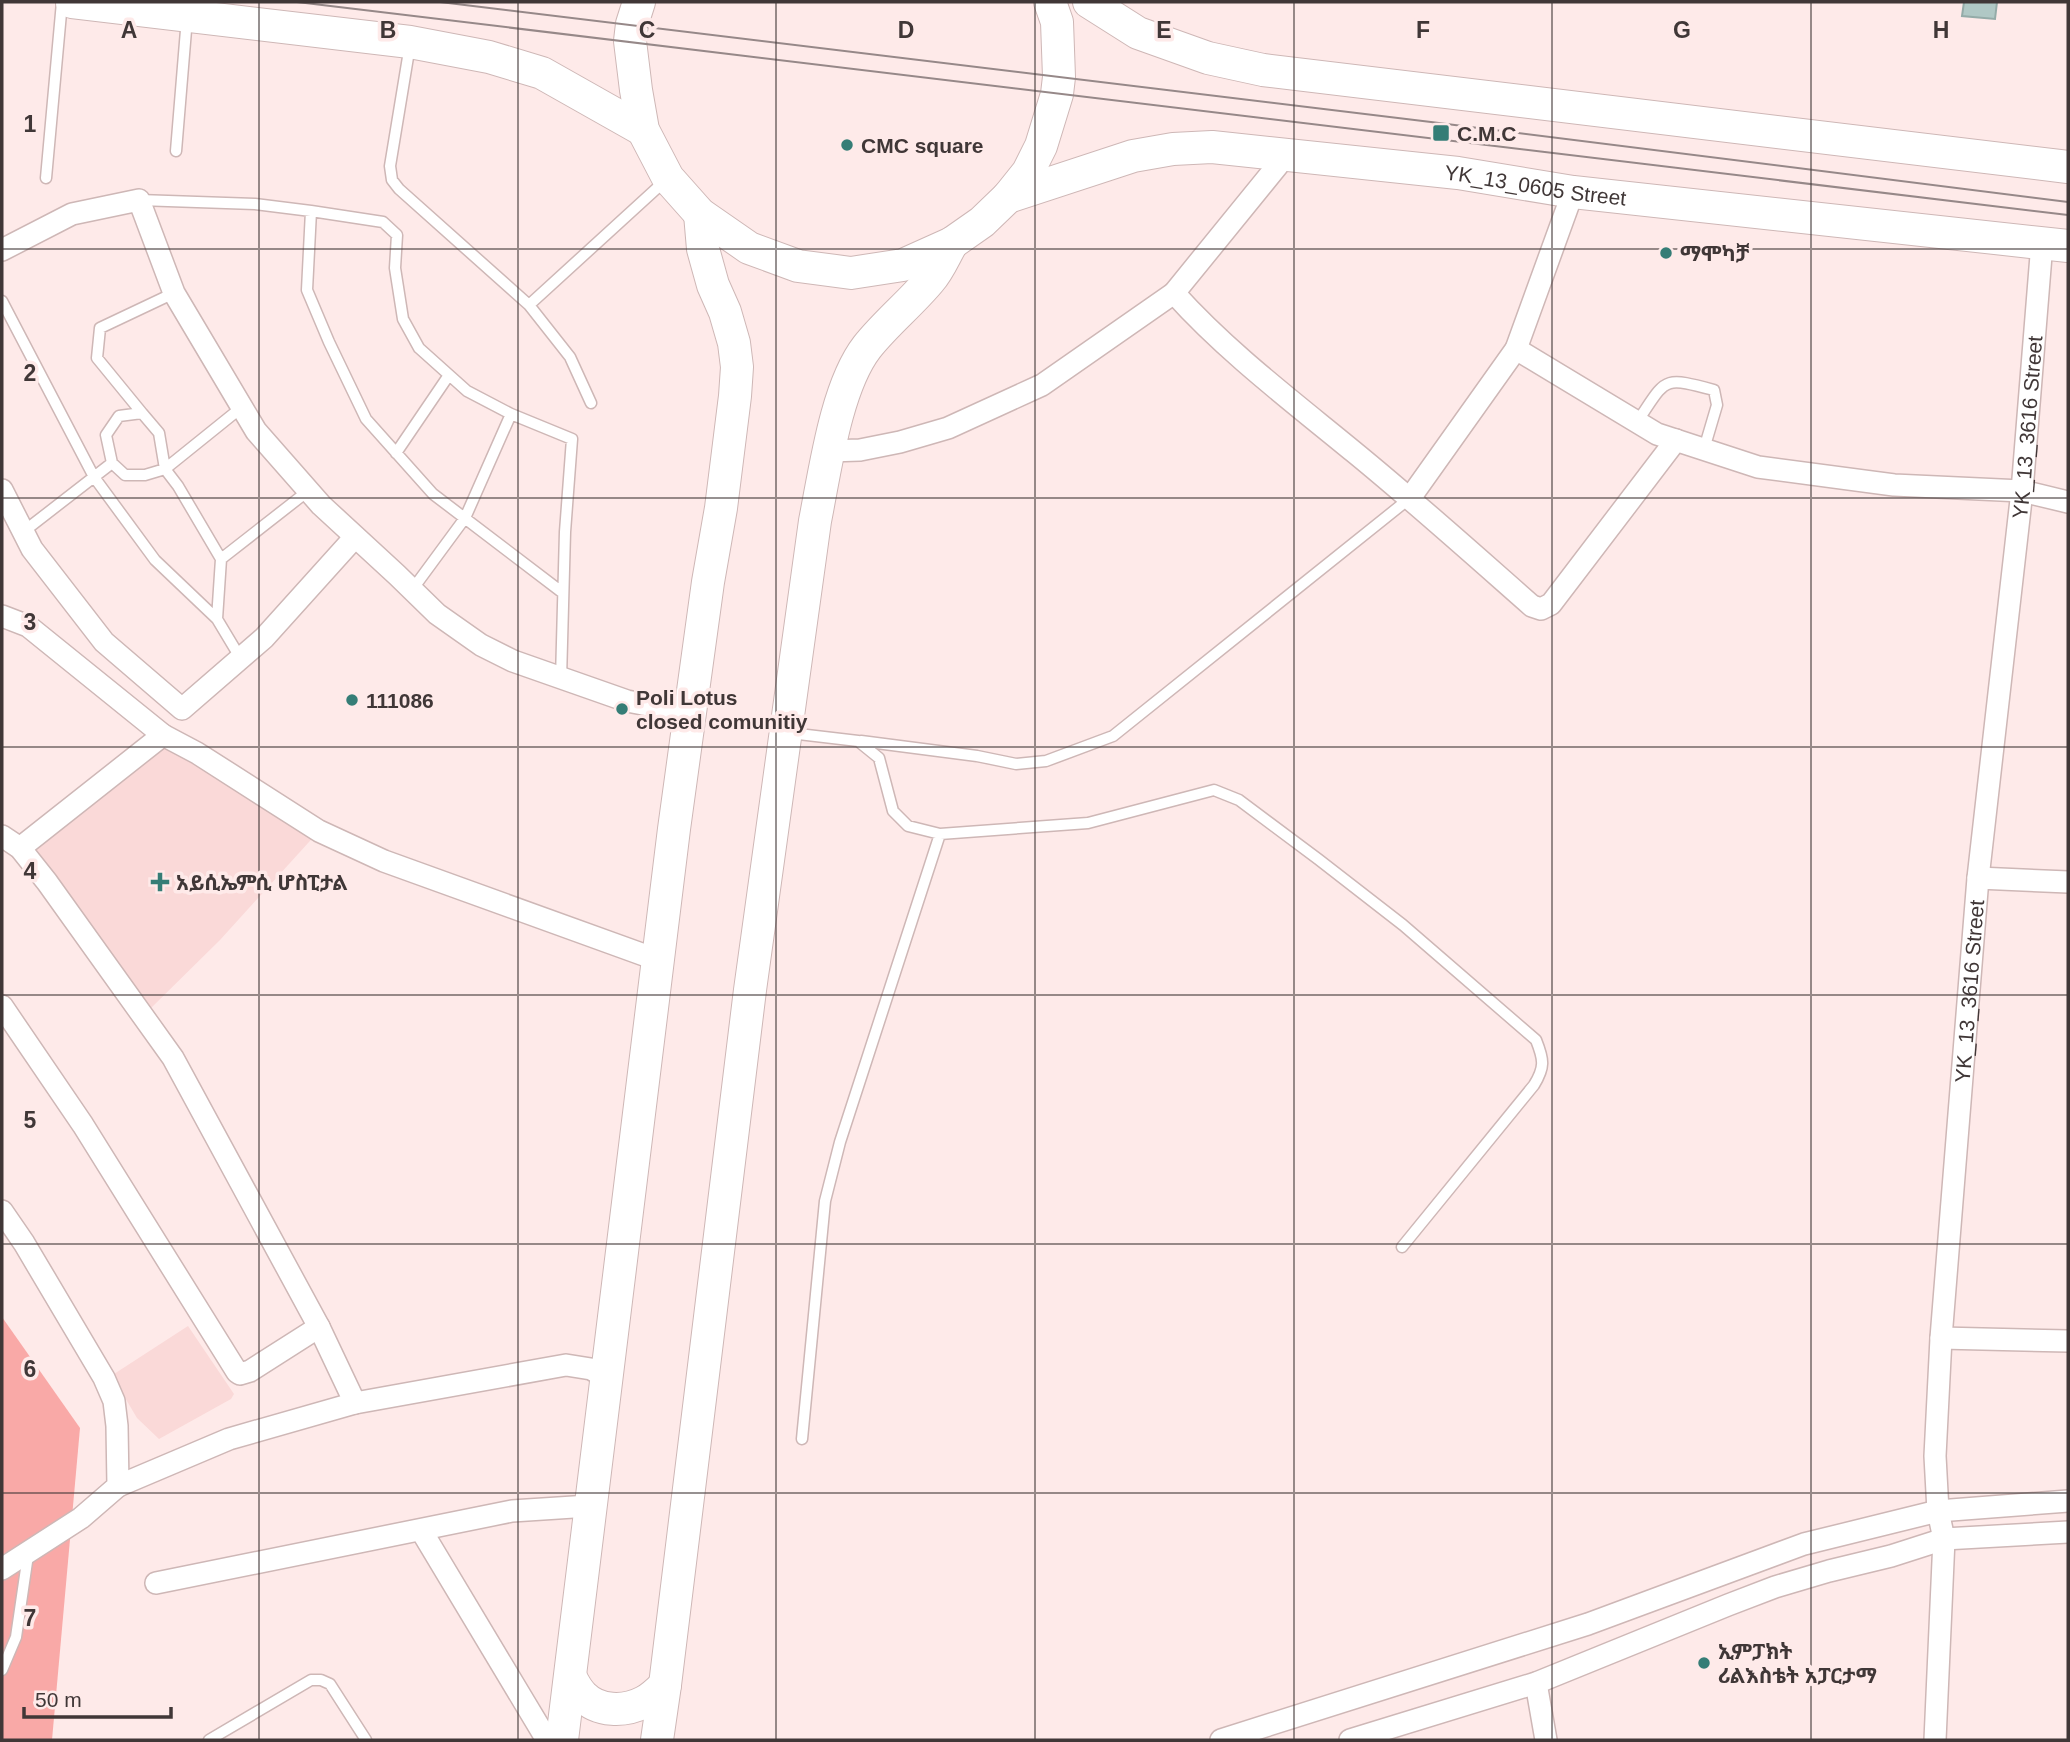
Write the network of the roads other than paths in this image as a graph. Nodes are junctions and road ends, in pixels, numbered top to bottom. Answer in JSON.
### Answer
{"nodes":[{"id":1,"x":62,"y":2,"type":"edge"},
{"id":2,"x":72,"y":2,"type":"edge"},
{"id":3,"x":639,"y":2,"type":"edge"},
{"id":4,"x":1050,"y":2,"type":"edge"},
{"id":5,"x":1089,"y":2,"type":"edge"},
{"id":6,"x":188,"y":16,"type":"junction"},
{"id":7,"x":410,"y":43,"type":"junction"},
{"id":8,"x":643,"y":130,"type":"junction"},
{"id":9,"x":176,"y":151,"type":"dead end"},
{"id":10,"x":1287,"y":154,"type":"junction"},
{"id":11,"x":2068,"y":167,"type":"edge"},
{"id":12,"x":46,"y":178,"type":"dead end"},
{"id":13,"x":668,"y":178,"type":"junction"},
{"id":14,"x":1573,"y":192,"type":"junction"},
{"id":15,"x":1008,"y":197,"type":"junction"},
{"id":16,"x":139,"y":200,"type":"junction"},
{"id":17,"x":311,"y":211,"type":"junction"},
{"id":18,"x":700,"y":214,"type":"junction"},
{"id":19,"x":952,"y":243,"type":"junction"},
{"id":20,"x":2055,"y":244,"type":"edge"},
{"id":21,"x":2,"y":250,"type":"edge"},
{"id":22,"x":174,"y":293,"type":"junction"},
{"id":23,"x":1174,"y":293,"type":"junction"},
{"id":24,"x":2,"y":300,"type":"edge"},
{"id":25,"x":529,"y":305,"type":"junction"},
{"id":26,"x":1516,"y":349,"type":"junction"},
{"id":27,"x":449,"y":375,"type":"junction"},
{"id":28,"x":591,"y":404,"type":"dead end"},
{"id":29,"x":242,"y":407,"type":"junction"},
{"id":30,"x":142,"y":413,"type":"junction"},
{"id":31,"x":511,"y":414,"type":"junction"},
{"id":32,"x":1637,"y":422,"type":"junction"},
{"id":33,"x":1676,"y":440,"type":"junction"},
{"id":34,"x":1704,"y":449,"type":"junction"},
{"id":35,"x":829,"y":451,"type":"junction"},
{"id":36,"x":396,"y":453,"type":"junction"},
{"id":37,"x":112,"y":463,"type":"junction"},
{"id":38,"x":165,"y":469,"type":"junction"},
{"id":39,"x":94,"y":477,"type":"junction"},
{"id":40,"x":2,"y":490,"type":"edge"},
{"id":41,"x":308,"y":491,"type":"junction"},
{"id":42,"x":2022,"y":491,"type":"junction"},
{"id":43,"x":1410,"y":498,"type":"junction"},
{"id":44,"x":2068,"y":502,"type":"edge"},
{"id":45,"x":465,"y":518,"type":"junction"},
{"id":46,"x":23,"y":532,"type":"junction"},
{"id":47,"x":355,"y":537,"type":"junction"},
{"id":48,"x":221,"y":559,"type":"junction"},
{"id":49,"x":412,"y":590,"type":"junction"},
{"id":50,"x":563,"y":593,"type":"junction"},
{"id":51,"x":2,"y":616,"type":"edge"},
{"id":52,"x":216,"y":619,"type":"junction"},
{"id":53,"x":241,"y":659,"type":"junction"},
{"id":54,"x":561,"y":679,"type":"junction"},
{"id":55,"x":690,"y":712,"type":"junction"},
{"id":56,"x":787,"y":733,"type":"junction"},
{"id":57,"x":163,"y":735,"type":"junction"},
{"id":58,"x":858,"y":741,"type":"junction"},
{"id":59,"x":940,"y":834,"type":"junction"},
{"id":60,"x":2,"y":836,"type":"edge"},
{"id":61,"x":20,"y":848,"type":"junction"},
{"id":62,"x":1978,"y":878,"type":"junction"},
{"id":63,"x":2068,"y":879,"type":"edge"},
{"id":64,"x":658,"y":960,"type":"junction"},
{"id":65,"x":2,"y":1006,"type":"edge"},
{"id":66,"x":2,"y":1211,"type":"edge"},
{"id":67,"x":1402,"y":1247,"type":"dead end"},
{"id":68,"x":319,"y":1327,"type":"junction"},
{"id":69,"x":1941,"y":1338,"type":"junction"},
{"id":70,"x":2068,"y":1341,"type":"edge"},
{"id":71,"x":605,"y":1377,"type":"junction"},
{"id":72,"x":355,"y":1403,"type":"junction"},
{"id":73,"x":802,"y":1438,"type":"dead end"},
{"id":74,"x":118,"y":1486,"type":"junction"},
{"id":75,"x":2068,"y":1500,"type":"edge"},
{"id":76,"x":589,"y":1506,"type":"junction"},
{"id":77,"x":1938,"y":1510,"type":"junction"},
{"id":78,"x":421,"y":1530,"type":"junction"},
{"id":79,"x":2068,"y":1532,"type":"edge"},
{"id":80,"x":1944,"y":1539,"type":"junction"},
{"id":81,"x":28,"y":1552,"type":"junction"},
{"id":82,"x":2,"y":1569,"type":"edge"},
{"id":83,"x":156,"y":1583,"type":"dead end"},
{"id":84,"x":2,"y":1670,"type":"edge"},
{"id":85,"x":571,"y":1678,"type":"junction"},
{"id":86,"x":1536,"y":1683,"type":"junction"},
{"id":87,"x":665,"y":1685,"type":"junction"},
{"id":88,"x":209,"y":1740,"type":"edge"},
{"id":89,"x":366,"y":1740,"type":"edge"},
{"id":90,"x":547,"y":1740,"type":"edge"},
{"id":91,"x":562,"y":1740,"type":"edge"},
{"id":92,"x":657,"y":1740,"type":"edge"},
{"id":93,"x":1221,"y":1740,"type":"edge"},
{"id":94,"x":1350,"y":1740,"type":"edge"},
{"id":95,"x":1546,"y":1740,"type":"edge"},
{"id":96,"x":1935,"y":1740,"type":"edge"}],
"edges":[{"from":1,"to":12,"type":"lane"},
{"from":2,"to":6,"type":"main road"},
{"from":3,"to":8,"type":"main road"},
{"from":4,"to":15,"type":"main road"},
{"from":5,"to":11,"type":"main road"},
{"from":6,"to":7,"type":"main road"},
{"from":6,"to":9,"type":"lane"},
{"from":7,"to":8,"type":"main road"},
{"from":7,"to":25,"type":"lane"},
{"from":8,"to":13,"type":"main road"},
{"from":10,"to":14,"type":"main road","name":"YK_13_0605 Street"},
{"from":10,"to":15,"type":"main road","name":"YK_13_0605 Street"},
{"from":10,"to":23,"type":"street"},
{"from":13,"to":18,"type":"main road"},
{"from":13,"to":25,"type":"lane"},
{"from":14,"to":20,"type":"main road","name":"YK_13_0605 Street"},
{"from":14,"to":26,"type":"street"},
{"from":15,"to":19,"type":"main road"},
{"from":16,"to":17,"type":"lane"},
{"from":16,"to":21,"type":"street"},
{"from":16,"to":22,"type":"street"},
{"from":17,"to":27,"type":"lane"},
{"from":17,"to":36,"type":"lane"},
{"from":18,"to":19,"type":"main road"},
{"from":18,"to":55,"type":"main road"},
{"from":19,"to":35,"type":"main road"},
{"from":20,"to":42,"type":"street","name":"YK_13_3616 Street"},
{"from":22,"to":29,"type":"street"},
{"from":22,"to":30,"type":"lane"},
{"from":23,"to":35,"type":"street"},
{"from":23,"to":43,"type":"street"},
{"from":24,"to":39,"type":"lane"},
{"from":25,"to":28,"type":"lane"},
{"from":26,"to":32,"type":"street"},
{"from":26,"to":43,"type":"street"},
{"from":27,"to":31,"type":"lane"},
{"from":27,"to":36,"type":"lane"},
{"from":29,"to":38,"type":"lane"},
{"from":29,"to":41,"type":"street"},
{"from":30,"to":37,"type":"lane"},
{"from":30,"to":38,"type":"lane"},
{"from":31,"to":45,"type":"lane"},
{"from":31,"to":50,"type":"lane"},
{"from":32,"to":33,"type":"street"},
{"from":32,"to":34,"type":"lane"},
{"from":33,"to":34,"type":"street"},
{"from":33,"to":43,"type":"street"},
{"from":34,"to":42,"type":"street"},
{"from":35,"to":56,"type":"main road"},
{"from":36,"to":45,"type":"lane"},
{"from":37,"to":38,"type":"lane"},
{"from":37,"to":39,"type":"lane"},
{"from":38,"to":48,"type":"lane"},
{"from":39,"to":46,"type":"lane"},
{"from":39,"to":52,"type":"lane"},
{"from":40,"to":46,"type":"street"},
{"from":41,"to":47,"type":"street"},
{"from":41,"to":48,"type":"lane"},
{"from":42,"to":44,"type":"street"},
{"from":42,"to":62,"type":"street","name":"YK_13_3616 Street"},
{"from":43,"to":58,"type":"lane"},
{"from":45,"to":49,"type":"lane"},
{"from":45,"to":50,"type":"lane"},
{"from":46,"to":53,"type":"street"},
{"from":47,"to":49,"type":"street"},
{"from":47,"to":53,"type":"street"},
{"from":48,"to":52,"type":"lane"},
{"from":49,"to":54,"type":"street"},
{"from":50,"to":54,"type":"lane"},
{"from":51,"to":57,"type":"street"},
{"from":52,"to":53,"type":"lane"},
{"from":54,"to":55,"type":"street"},
{"from":55,"to":64,"type":"main road"},
{"from":56,"to":58,"type":"lane"},
{"from":56,"to":87,"type":"main road"},
{"from":57,"to":61,"type":"street"},
{"from":57,"to":64,"type":"street"},
{"from":58,"to":59,"type":"lane"},
{"from":59,"to":67,"type":"lane"},
{"from":59,"to":73,"type":"lane"},
{"from":60,"to":61,"type":"street"},
{"from":61,"to":68,"type":"street"},
{"from":62,"to":63,"type":"street"},
{"from":62,"to":69,"type":"street","name":"YK_13_3616 Street"},
{"from":64,"to":71,"type":"main road"},
{"from":65,"to":68,"type":"street"},
{"from":66,"to":74,"type":"street"},
{"from":68,"to":72,"type":"street"},
{"from":69,"to":70,"type":"street"},
{"from":69,"to":77,"type":"street","name":"YK_13_3616 Street"},
{"from":71,"to":72,"type":"street"},
{"from":71,"to":76,"type":"main road"},
{"from":72,"to":74,"type":"street"},
{"from":74,"to":81,"type":"street"},
{"from":75,"to":77,"type":"street"},
{"from":76,"to":78,"type":"street"},
{"from":76,"to":85,"type":"main road"},
{"from":77,"to":80,"type":"street","name":"YK_13_3616 Street"},
{"from":77,"to":93,"type":"street"},
{"from":78,"to":83,"type":"street"},
{"from":78,"to":90,"type":"street"},
{"from":79,"to":80,"type":"street"},
{"from":80,"to":86,"type":"street"},
{"from":80,"to":96,"type":"street","name":"YK_13_3616 Street"},
{"from":81,"to":82,"type":"street"},
{"from":81,"to":84,"type":"lane"},
{"from":85,"to":87,"type":"main road"},
{"from":85,"to":91,"type":"main road"},
{"from":86,"to":94,"type":"street"},
{"from":86,"to":95,"type":"street"},
{"from":87,"to":92,"type":"main road"},
{"from":88,"to":89,"type":"lane"}]}
